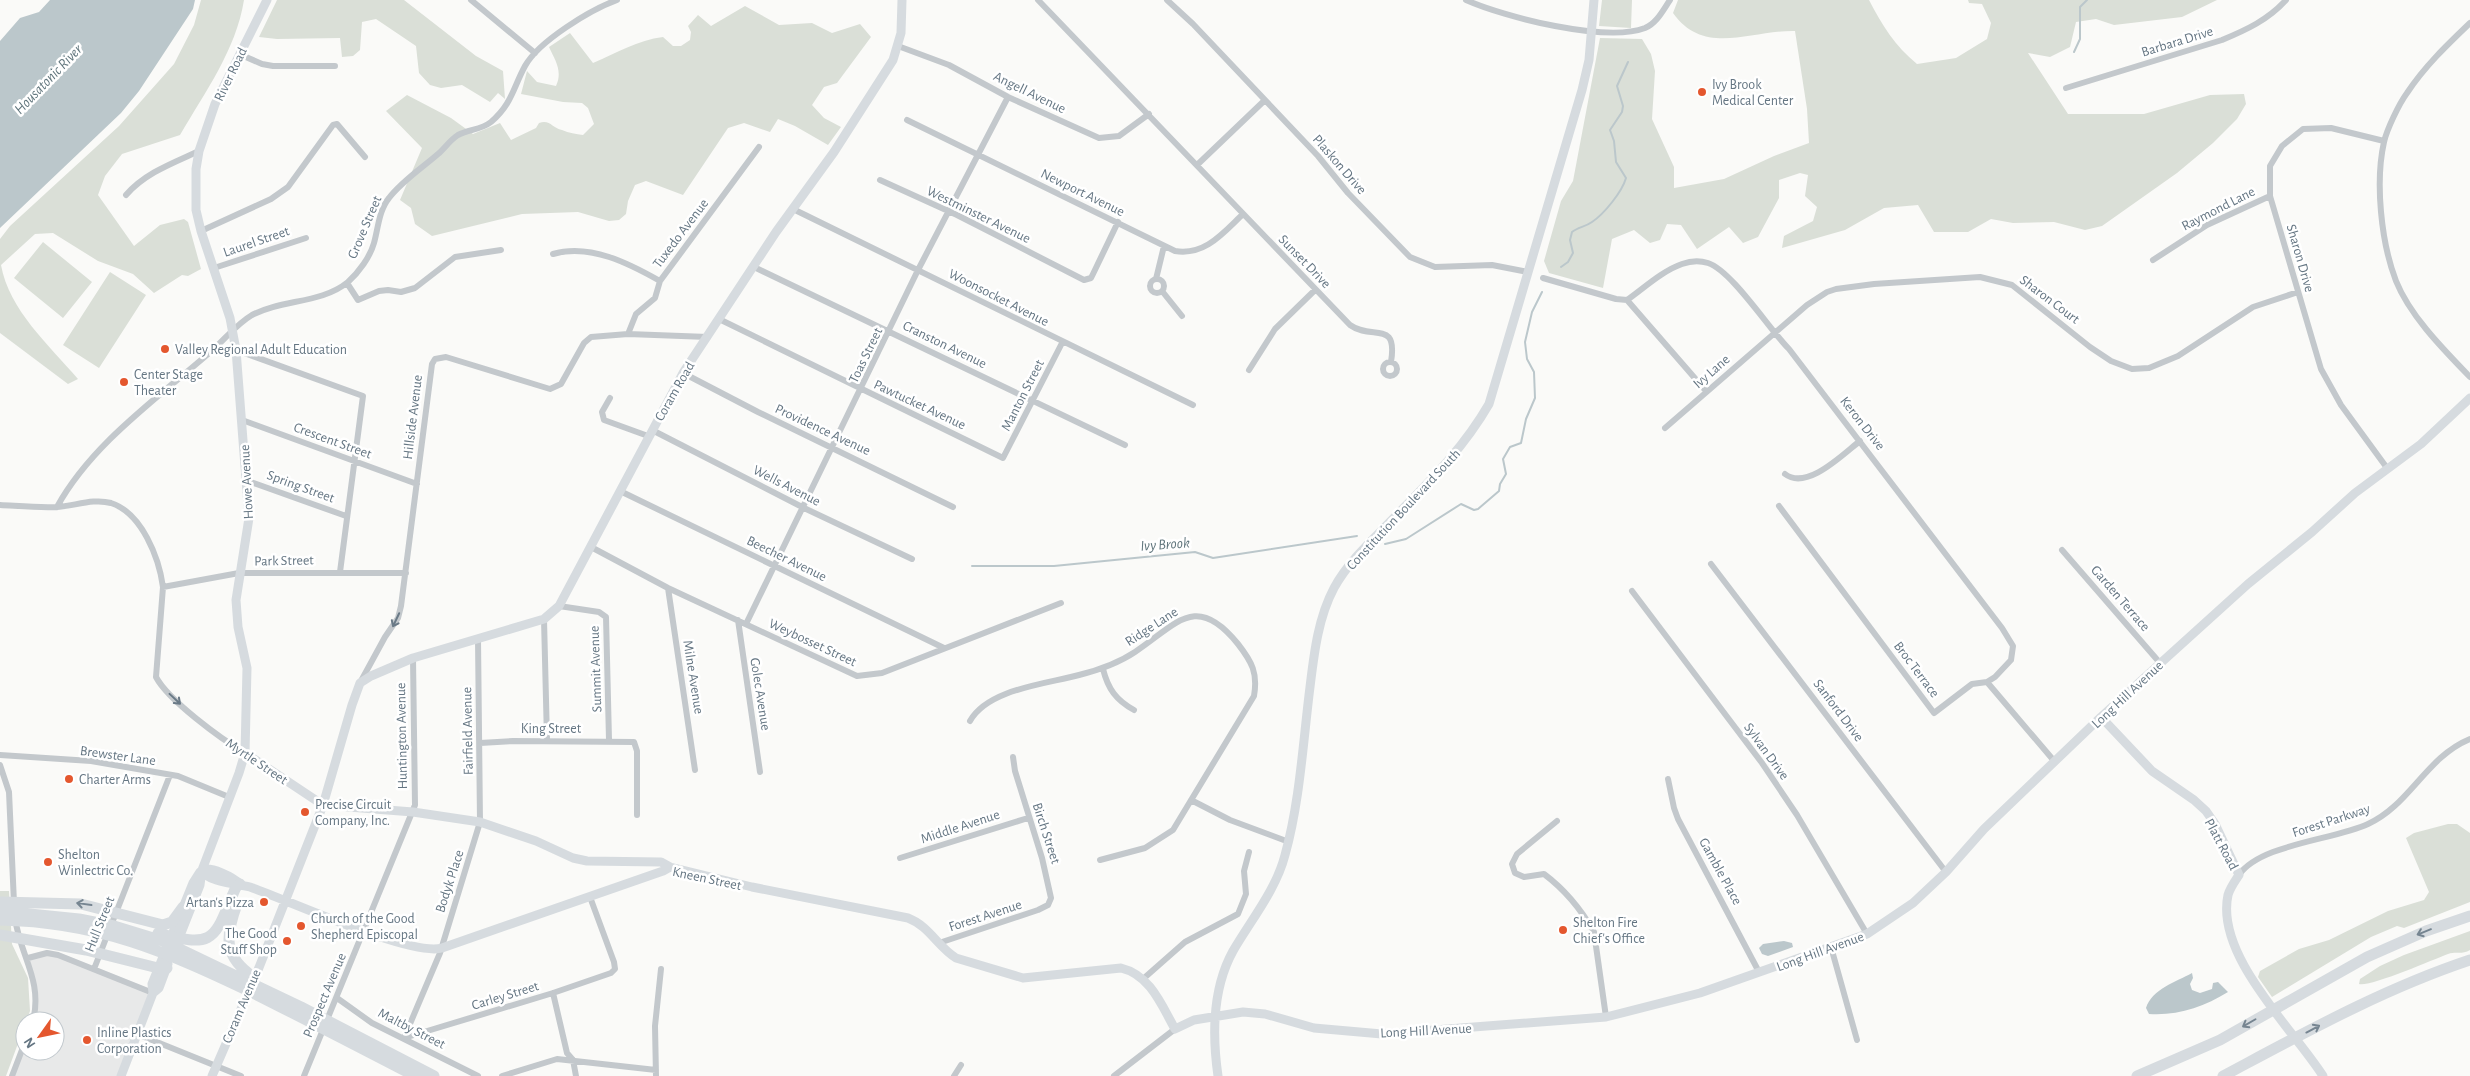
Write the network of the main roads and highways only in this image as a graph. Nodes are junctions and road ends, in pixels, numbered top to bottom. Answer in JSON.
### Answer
{"nodes":[{"id":1,"x":0,"y":902,"type":"edge"},
{"id":2,"x":183,"y":907,"type":"road end"},
{"id":3,"x":0,"y":911,"type":"edge"},
{"id":4,"x":2470,"y":916,"type":"edge"},
{"id":5,"x":0,"y":920,"type":"edge"},
{"id":6,"x":0,"y":935,"type":"edge"},
{"id":7,"x":182,"y":949,"type":"junction"},
{"id":8,"x":2470,"y":960,"type":"edge"},
{"id":9,"x":163,"y":968,"type":"road end"},
{"id":10,"x":301,"y":1007,"type":"junction"},
{"id":11,"x":415,"y":1076,"type":"edge"},
{"id":12,"x":434,"y":1076,"type":"edge"},
{"id":13,"x":2137,"y":1076,"type":"edge"},
{"id":14,"x":2223,"y":1076,"type":"edge"}],
"edges":[{"from":2,"to":1,"type":"highway","one_way":true},
{"from":3,"to":7,"type":"highway"},
{"from":4,"to":13,"type":"highway","one_way":true},
{"from":5,"to":7,"type":"highway"},
{"from":6,"to":9,"type":"highway"},
{"from":7,"to":10,"type":"highway"},
{"from":7,"to":10,"type":"highway"},
{"from":7,"to":11,"type":"highway"},
{"from":14,"to":8,"type":"highway","one_way":true},
{"from":10,"to":12,"type":"highway"}]}
